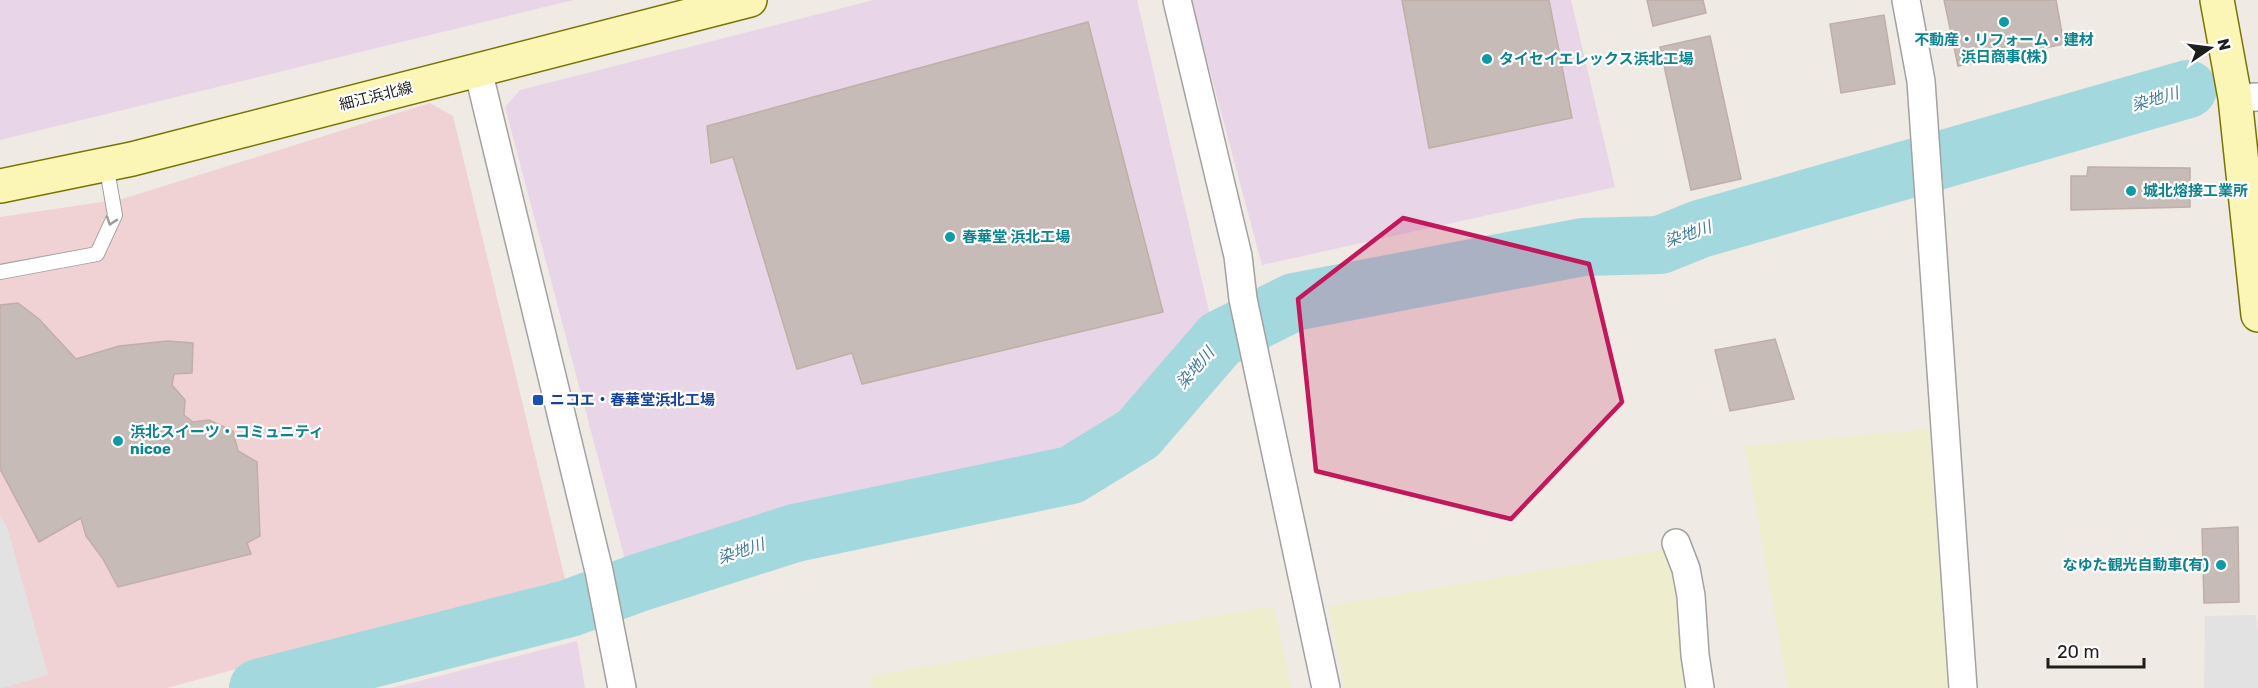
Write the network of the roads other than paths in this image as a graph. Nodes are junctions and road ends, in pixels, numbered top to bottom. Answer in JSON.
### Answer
{"nodes":[{"id":1,"x":750,"y":0,"type":"edge"},
{"id":2,"x":1177,"y":0,"type":"edge"},
{"id":3,"x":1906,"y":0,"type":"edge"},
{"id":4,"x":2217,"y":0,"type":"edge"},
{"id":5,"x":478,"y":70,"type":"junction"},
{"id":6,"x":2246,"y":98,"type":"edge"},
{"id":7,"x":106,"y":164,"type":"junction"},
{"id":8,"x":0,"y":186,"type":"edge"},
{"id":9,"x":0,"y":272,"type":"edge"},
{"id":10,"x":2258,"y":315,"type":"edge"},
{"id":11,"x":1676,"y":543,"type":"dead end"},
{"id":12,"x":622,"y":688,"type":"edge"},
{"id":13,"x":1326,"y":688,"type":"edge"},
{"id":14,"x":1700,"y":688,"type":"edge"},
{"id":15,"x":1963,"y":688,"type":"edge"}],
"edges":[{"from":1,"to":5,"type":"main road","name":"細江浜北線"},
{"from":2,"to":13,"type":"street"},
{"from":3,"to":15,"type":"street"},
{"from":4,"to":6,"type":"main road"},
{"from":5,"to":7,"type":"main road","name":"細江浜北線"},
{"from":5,"to":12,"type":"street"},
{"from":6,"to":10,"type":"main road"},
{"from":7,"to":8,"type":"main road","name":"細江浜北線"},
{"from":7,"to":9,"type":"lane","one_way":true},
{"from":11,"to":14,"type":"street"}]}
